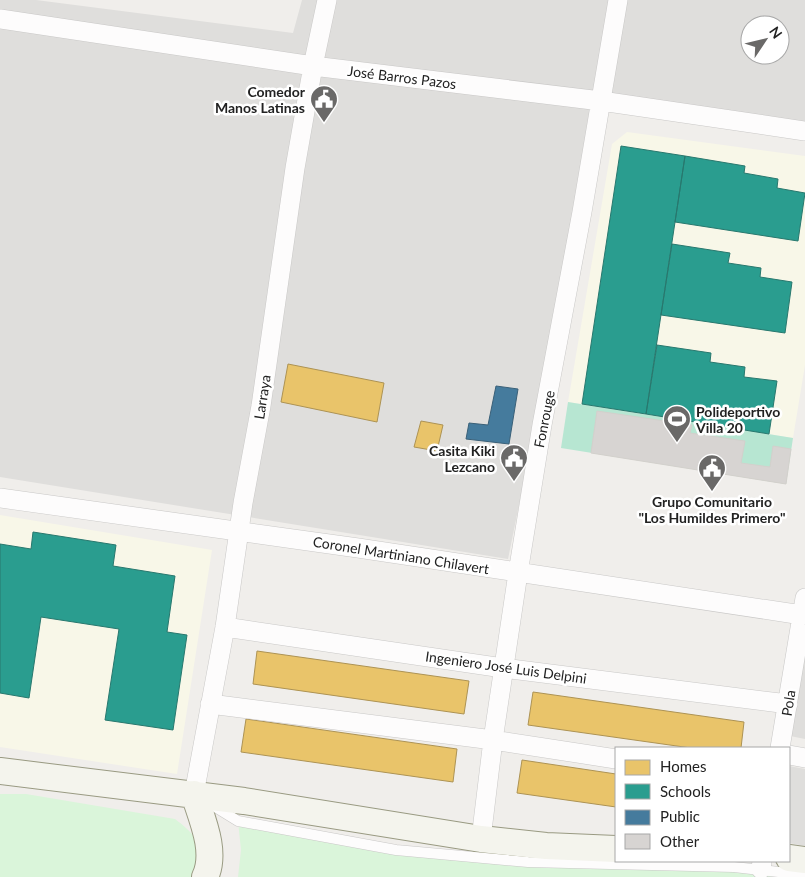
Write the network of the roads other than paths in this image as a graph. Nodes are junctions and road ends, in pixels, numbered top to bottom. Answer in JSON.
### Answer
{"nodes":[{"id":1,"x":327,"y":0,"type":"edge"},
{"id":2,"x":618,"y":0,"type":"edge"},
{"id":3,"x":0,"y":19,"type":"edge"},
{"id":4,"x":313,"y":66,"type":"junction"},
{"id":5,"x":601,"y":100,"type":"junction"},
{"id":6,"x":805,"y":131,"type":"edge"},
{"id":7,"x":0,"y":498,"type":"edge"},
{"id":8,"x":240,"y":532,"type":"junction"},
{"id":9,"x":518,"y":573,"type":"junction"},
{"id":10,"x":804,"y":607,"type":"edge"},
{"id":11,"x":225,"y":627,"type":"junction"},
{"id":12,"x":503,"y":668,"type":"junction"},
{"id":13,"x":210,"y":704,"type":"junction"},
{"id":14,"x":788,"y":704,"type":"junction"},
{"id":15,"x":492,"y":740,"type":"junction"},
{"id":16,"x":780,"y":747,"type":"edge"},
{"id":17,"x":790,"y":755,"type":"edge"},
{"id":18,"x":805,"y":758,"type":"edge"},
{"id":19,"x":615,"y":759,"type":"edge"},
{"id":20,"x":0,"y":771,"type":"edge"},
{"id":21,"x":194,"y":794,"type":"junction"},
{"id":22,"x":481,"y":839,"type":"junction"},
{"id":23,"x":615,"y":849,"type":"edge"},
{"id":24,"x":790,"y":858,"type":"edge"},
{"id":25,"x":805,"y":860,"type":"edge"},
{"id":26,"x":761,"y":865,"type":"edge"},
{"id":27,"x":805,"y":874,"type":"edge"},
{"id":28,"x":205,"y":877,"type":"edge"}],
"edges":[{"from":1,"to":4,"type":"street","name":"Larraya"},
{"from":2,"to":5,"type":"street","name":"Fonrouge"},
{"from":3,"to":4,"type":"street","name":"José Barros Pazos"},
{"from":4,"to":5,"type":"street","name":"José Barros Pazos"},
{"from":4,"to":8,"type":"street","name":"Larraya"},
{"from":5,"to":6,"type":"street","name":"José Barros Pazos"},
{"from":5,"to":9,"type":"street","name":"Fonrouge"},
{"from":7,"to":8,"type":"street","name":"Coronel Martiniano Chilavert"},
{"from":8,"to":9,"type":"street","name":"Coronel Martiniano Chilavert"},
{"from":8,"to":11,"type":"street","name":"Larraya"},
{"from":9,"to":10,"type":"street","name":"Coronel Martiniano Chilavert"},
{"from":9,"to":12,"type":"street","name":"Fonrouge"},
{"from":10,"to":14,"type":"street","name":"Pola"},
{"from":11,"to":12,"type":"street","name":"Ingeniero José Luis Delpini"},
{"from":11,"to":13,"type":"street","name":"Larraya"},
{"from":12,"to":14,"type":"street","name":"Ingeniero José Luis Delpini"},
{"from":12,"to":15,"type":"street","name":"Fonrouge"},
{"from":13,"to":15,"type":"street"},
{"from":13,"to":21,"type":"street","name":"Larraya"},
{"from":14,"to":16,"type":"street","name":"Pola"},
{"from":15,"to":19,"type":"street"},
{"from":15,"to":22,"type":"street","name":"Fonrouge"},
{"from":17,"to":18,"type":"street"},
{"from":20,"to":21,"type":"main road"},
{"from":21,"to":22,"type":"main road"},
{"from":21,"to":26,"type":"lane"},
{"from":21,"to":28,"type":"main road"},
{"from":22,"to":23,"type":"main road"},
{"from":24,"to":25,"type":"main road"},
{"from":26,"to":27,"type":"lane"}]}
